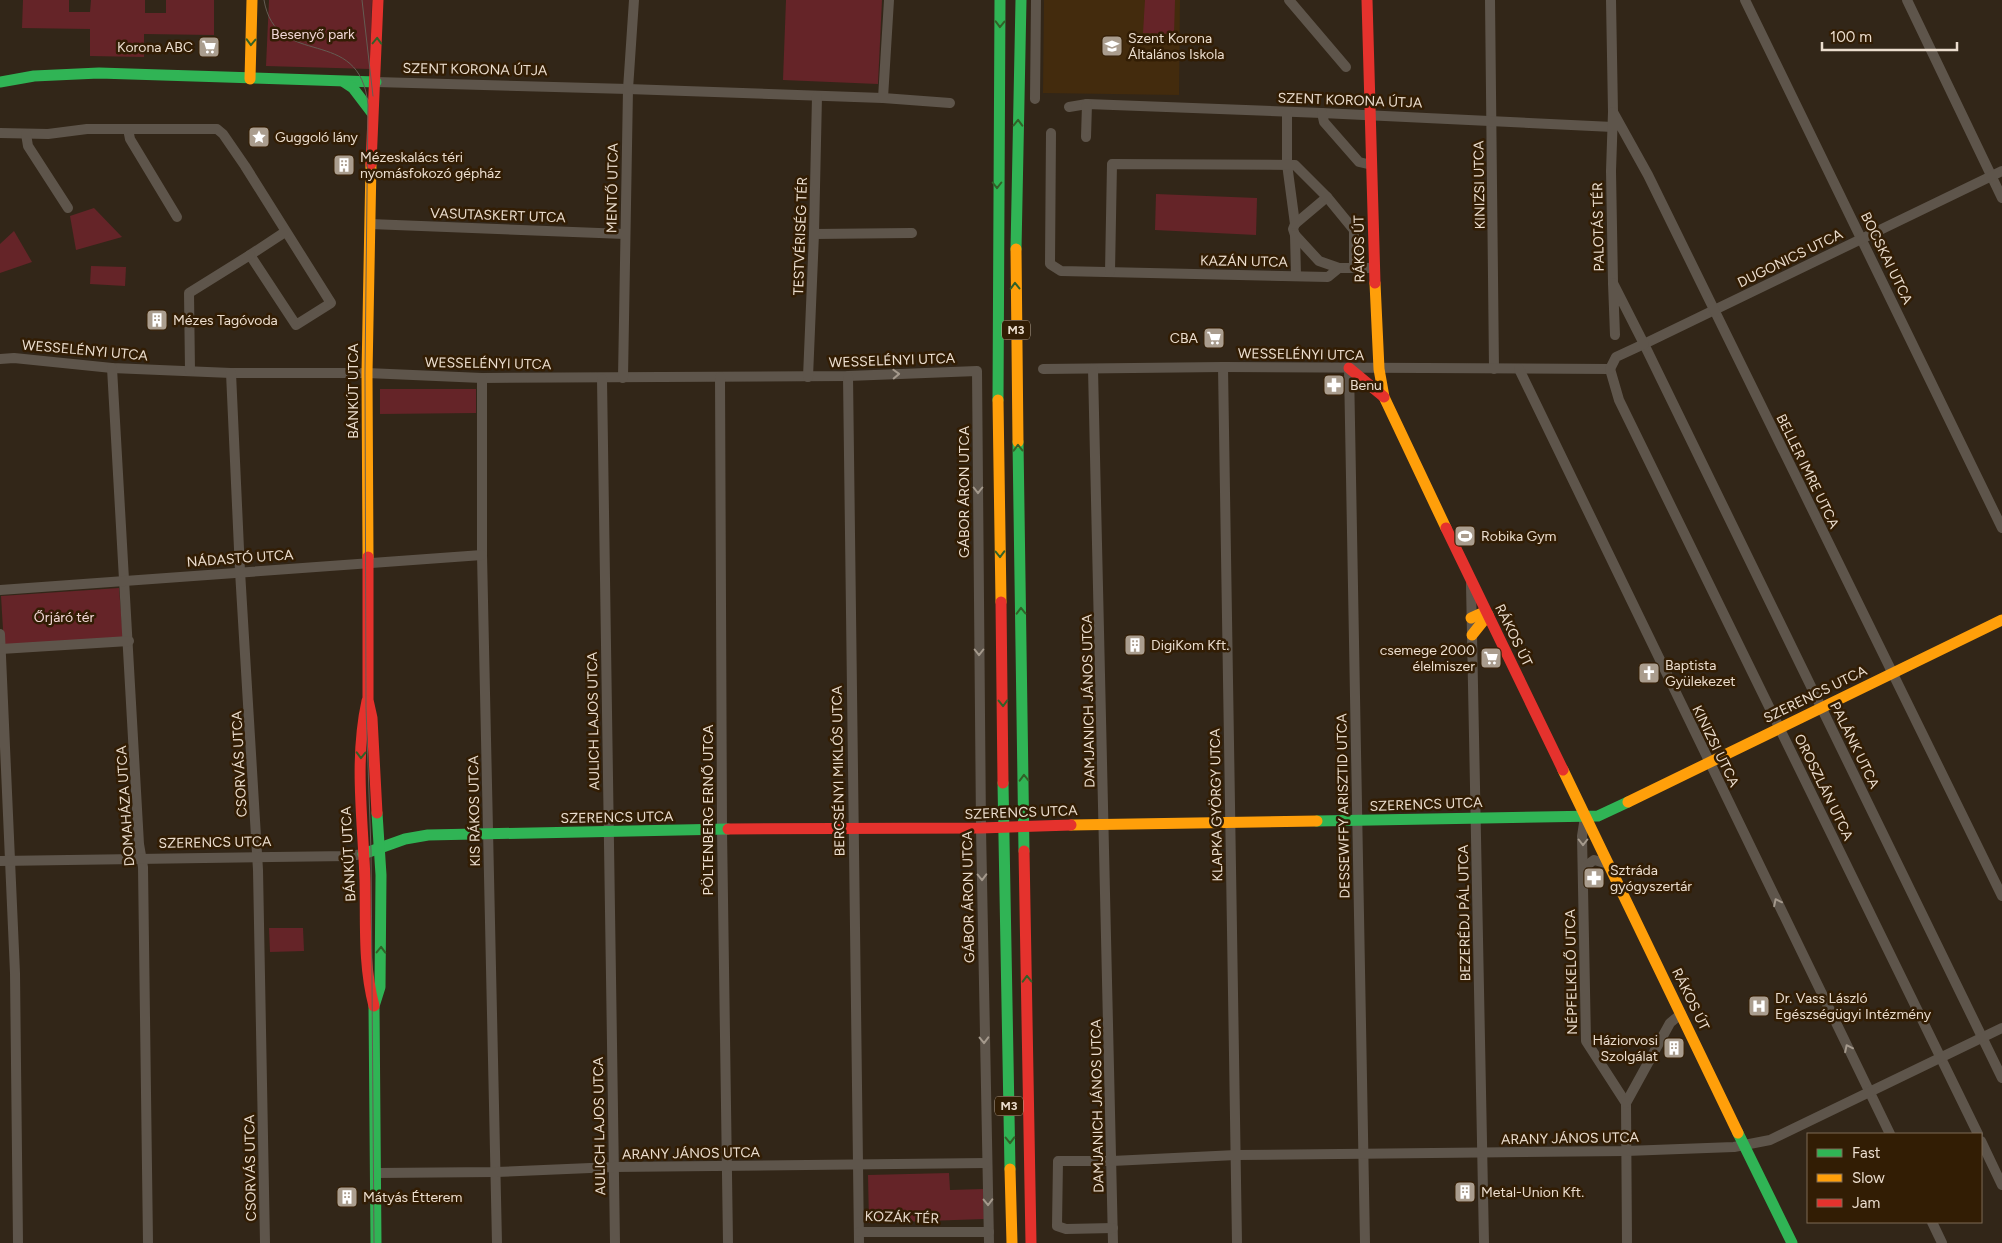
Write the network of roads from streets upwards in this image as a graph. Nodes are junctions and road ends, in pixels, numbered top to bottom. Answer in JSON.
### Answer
{"nodes":[{"id":1,"x":252,"y":0,"type":"edge"},
{"id":2,"x":378,"y":0,"type":"edge"},
{"id":3,"x":634,"y":0,"type":"edge"},
{"id":4,"x":889,"y":0,"type":"edge"},
{"id":5,"x":1000,"y":0,"type":"edge"},
{"id":6,"x":1021,"y":0,"type":"edge"},
{"id":7,"x":1036,"y":0,"type":"edge"},
{"id":8,"x":1290,"y":0,"type":"edge"},
{"id":9,"x":1367,"y":0,"type":"edge"},
{"id":10,"x":1490,"y":0,"type":"edge"},
{"id":11,"x":1611,"y":0,"type":"edge"},
{"id":12,"x":1745,"y":0,"type":"edge"},
{"id":13,"x":1907,"y":0,"type":"edge"},
{"id":14,"x":1346,"y":67,"type":"dead end"},
{"id":15,"x":250,"y":79,"type":"junction"},
{"id":16,"x":0,"y":82,"type":"edge"},
{"id":17,"x":344,"y":82,"type":"junction"},
{"id":18,"x":376,"y":82,"type":"junction"},
{"id":19,"x":628,"y":88,"type":"junction"},
{"id":20,"x":817,"y":96,"type":"junction"},
{"id":21,"x":883,"y":98,"type":"junction"},
{"id":22,"x":1035,"y":99,"type":"dead end"},
{"id":23,"x":950,"y":103,"type":"dead end"},
{"id":24,"x":1072,"y":104,"type":"dead end"},
{"id":25,"x":1087,"y":104,"type":"junction"},
{"id":26,"x":1287,"y":112,"type":"junction"},
{"id":27,"x":1613,"y":112,"type":"junction"},
{"id":28,"x":372,"y":113,"type":"junction"},
{"id":29,"x":1322,"y":113,"type":"junction"},
{"id":30,"x":1371,"y":116,"type":"junction"},
{"id":31,"x":1492,"y":120,"type":"junction"},
{"id":32,"x":1612,"y":127,"type":"junction"},
{"id":33,"x":128,"y":129,"type":"junction"},
{"id":34,"x":0,"y":133,"type":"edge"},
{"id":35,"x":1051,"y":133,"type":"dead end"},
{"id":36,"x":26,"y":134,"type":"junction"},
{"id":37,"x":1086,"y":137,"type":"dead end"},
{"id":38,"x":1287,"y":164,"type":"junction"},
{"id":39,"x":1372,"y":165,"type":"junction"},
{"id":40,"x":2002,"y":171,"type":"edge"},
{"id":41,"x":1992,"y":176,"type":"junction"},
{"id":42,"x":1327,"y":197,"type":"junction"},
{"id":43,"x":2002,"y":198,"type":"edge"},
{"id":44,"x":68,"y":208,"type":"dead end"},
{"id":45,"x":177,"y":217,"type":"dead end"},
{"id":46,"x":370,"y":224,"type":"junction"},
{"id":47,"x":1295,"y":230,"type":"junction"},
{"id":48,"x":285,"y":232,"type":"junction"},
{"id":49,"x":912,"y":233,"type":"dead end"},
{"id":50,"x":625,"y":234,"type":"junction"},
{"id":51,"x":814,"y":234,"type":"junction"},
{"id":52,"x":1862,"y":238,"type":"junction"},
{"id":53,"x":250,"y":255,"type":"junction"},
{"id":54,"x":1339,"y":268,"type":"junction"},
{"id":55,"x":1354,"y":268,"type":"junction"},
{"id":56,"x":1374,"y":268,"type":"junction"},
{"id":57,"x":1110,"y":272,"type":"junction"},
{"id":58,"x":1296,"y":275,"type":"junction"},
{"id":59,"x":1613,"y":283,"type":"junction"},
{"id":60,"x":1714,"y":310,"type":"junction"},
{"id":61,"x":1615,"y":335,"type":"dead end"},
{"id":62,"x":1644,"y":344,"type":"junction"},
{"id":63,"x":0,"y":359,"type":"edge"},
{"id":64,"x":1223,"y":367,"type":"junction"},
{"id":65,"x":112,"y":368,"type":"junction"},
{"id":66,"x":1349,"y":368,"type":"junction"},
{"id":67,"x":1519,"y":368,"type":"junction"},
{"id":68,"x":1042,"y":369,"type":"dead end"},
{"id":69,"x":1093,"y":369,"type":"junction"},
{"id":70,"x":1379,"y":369,"type":"junction"},
{"id":71,"x":1494,"y":369,"type":"junction"},
{"id":72,"x":1610,"y":369,"type":"junction"},
{"id":73,"x":190,"y":371,"type":"junction"},
{"id":74,"x":977,"y":371,"type":"joint"},
{"id":75,"x":231,"y":373,"type":"junction"},
{"id":76,"x":367,"y":373,"type":"junction"},
{"id":77,"x":848,"y":376,"type":"junction"},
{"id":78,"x":720,"y":377,"type":"junction"},
{"id":79,"x":808,"y":377,"type":"junction"},
{"id":80,"x":482,"y":378,"type":"junction"},
{"id":81,"x":602,"y":378,"type":"junction"},
{"id":82,"x":623,"y":378,"type":"junction"},
{"id":83,"x":1384,"y":397,"type":"junction"},
{"id":84,"x":2002,"y":528,"type":"edge"},
{"id":85,"x":482,"y":555,"type":"junction"},
{"id":86,"x":368,"y":564,"type":"junction"},
{"id":87,"x":240,"y":571,"type":"junction"},
{"id":88,"x":125,"y":580,"type":"junction"},
{"id":89,"x":1471,"y":582,"type":"junction"},
{"id":90,"x":0,"y":590,"type":"edge"},
{"id":91,"x":1488,"y":614,"type":"junction"},
{"id":92,"x":1471,"y":618,"type":"junction"},
{"id":93,"x":2002,"y":620,"type":"edge"},
{"id":94,"x":1497,"y":632,"type":"junction"},
{"id":95,"x":0,"y":634,"type":"edge"},
{"id":96,"x":1473,"y":634,"type":"junction"},
{"id":97,"x":129,"y":641,"type":"junction"},
{"id":98,"x":1,"y":649,"type":"junction"},
{"id":99,"x":1892,"y":673,"type":"junction"},
{"id":100,"x":368,"y":700,"type":"junction"},
{"id":101,"x":1822,"y":707,"type":"junction"},
{"id":102,"x":1780,"y":728,"type":"junction"},
{"id":103,"x":1708,"y":762,"type":"junction"},
{"id":104,"x":1476,"y":817,"type":"junction"},
{"id":105,"x":1585,"y":817,"type":"junction"},
{"id":106,"x":1357,"y":821,"type":"junction"},
{"id":107,"x":1230,"y":823,"type":"junction"},
{"id":108,"x":1104,"y":825,"type":"junction"},
{"id":109,"x":1025,"y":827,"type":"junction"},
{"id":110,"x":852,"y":828,"type":"junction"},
{"id":111,"x":981,"y":828,"type":"junction"},
{"id":112,"x":1004,"y":828,"type":"junction"},
{"id":113,"x":722,"y":830,"type":"junction"},
{"id":114,"x":608,"y":832,"type":"junction"},
{"id":115,"x":489,"y":834,"type":"junction"},
{"id":116,"x":379,"y":848,"type":"junction"},
{"id":117,"x":363,"y":854,"type":"junction"},
{"id":118,"x":258,"y":856,"type":"junction"},
{"id":119,"x":142,"y":858,"type":"junction"},
{"id":120,"x":0,"y":861,"type":"edge"},
{"id":121,"x":11,"y":861,"type":"junction"},
{"id":122,"x":1609,"y":864,"type":"junction"},
{"id":123,"x":1583,"y":868,"type":"junction"},
{"id":124,"x":2002,"y":896,"type":"edge"},
{"id":125,"x":374,"y":1006,"type":"junction"},
{"id":126,"x":1681,"y":1014,"type":"junction"},
{"id":127,"x":2002,"y":1028,"type":"edge"},
{"id":128,"x":1982,"y":1037,"type":"junction"},
{"id":129,"x":1940,"y":1057,"type":"junction"},
{"id":130,"x":2002,"y":1078,"type":"edge"},
{"id":131,"x":1870,"y":1092,"type":"junction"},
{"id":132,"x":1626,"y":1103,"type":"junction"},
{"id":133,"x":1890,"y":1133,"type":"edge"},
{"id":134,"x":1978,"y":1133,"type":"edge"},
{"id":135,"x":1982,"y":1143,"type":"edge"},
{"id":136,"x":1746,"y":1146,"type":"junction"},
{"id":137,"x":1626,"y":1151,"type":"junction"},
{"id":138,"x":1483,"y":1153,"type":"junction"},
{"id":139,"x":1364,"y":1154,"type":"junction"},
{"id":140,"x":1236,"y":1155,"type":"junction"},
{"id":141,"x":1112,"y":1161,"type":"junction"},
{"id":142,"x":986,"y":1163,"type":"junction"},
{"id":143,"x":857,"y":1164,"type":"junction"},
{"id":144,"x":727,"y":1166,"type":"junction"},
{"id":145,"x":614,"y":1167,"type":"junction"},
{"id":146,"x":496,"y":1172,"type":"junction"},
{"id":147,"x":376,"y":1173,"type":"junction"},
{"id":148,"x":2002,"y":1185,"type":"edge"},
{"id":149,"x":1932,"y":1223,"type":"edge"},
{"id":150,"x":1113,"y":1228,"type":"junction"},
{"id":151,"x":859,"y":1232,"type":"junction"},
{"id":152,"x":988,"y":1232,"type":"junction"},
{"id":153,"x":18,"y":1243,"type":"edge"},
{"id":154,"x":148,"y":1243,"type":"edge"},
{"id":155,"x":265,"y":1243,"type":"edge"},
{"id":156,"x":376,"y":1243,"type":"edge"},
{"id":157,"x":497,"y":1243,"type":"edge"},
{"id":158,"x":615,"y":1243,"type":"edge"},
{"id":159,"x":728,"y":1243,"type":"edge"},
{"id":160,"x":859,"y":1243,"type":"edge"},
{"id":161,"x":989,"y":1243,"type":"edge"},
{"id":162,"x":1012,"y":1243,"type":"edge"},
{"id":163,"x":1031,"y":1243,"type":"edge"},
{"id":164,"x":1113,"y":1243,"type":"edge"},
{"id":165,"x":1237,"y":1243,"type":"edge"},
{"id":166,"x":1365,"y":1243,"type":"edge"},
{"id":167,"x":1484,"y":1243,"type":"edge"},
{"id":168,"x":1627,"y":1243,"type":"edge"},
{"id":169,"x":1792,"y":1243,"type":"edge"},
{"id":170,"x":1942,"y":1243,"type":"edge"}],
"edges":[{"from":1,"to":15,"type":"street","one_way":true},
{"from":18,"to":2,"type":"street","name":"BÁNKÚT UTCA","one_way":true},
{"from":3,"to":19,"type":"street","name":"MENTŐ UTCA"},
{"from":4,"to":21,"type":"street"},
{"from":5,"to":112,"type":"street","number":"M3","one_way":true},
{"from":109,"to":6,"type":"street","number":"M3","one_way":true},
{"from":7,"to":22,"type":"street"},
{"from":8,"to":14,"type":"street"},
{"from":9,"to":30,"type":"street","name":"RÁKOS ÚT"},
{"from":10,"to":31,"type":"street","name":"KINIZSI UTCA"},
{"from":11,"to":27,"type":"street"},
{"from":12,"to":52,"type":"street","name":"BOCSKAI UTCA"},
{"from":13,"to":41,"type":"street"},
{"from":15,"to":16,"type":"street","name":"SZENT KORONA ÚTJA"},
{"from":15,"to":17,"type":"street","name":"SZENT KORONA ÚTJA"},
{"from":17,"to":18,"type":"street","name":"SZENT KORONA ÚTJA"},
{"from":17,"to":28,"type":"street"},
{"from":18,"to":19,"type":"street","name":"SZENT KORONA ÚTJA"},
{"from":18,"to":28,"type":"street","name":"BÁNKÚT UTCA"},
{"from":19,"to":20,"type":"street","name":"SZENT KORONA ÚTJA"},
{"from":19,"to":50,"type":"street","name":"MENTŐ UTCA"},
{"from":20,"to":21,"type":"street","name":"SZENT KORONA ÚTJA"},
{"from":20,"to":51,"type":"street","name":"TESTVÉRISÉG TÉR"},
{"from":21,"to":23,"type":"street","name":"SZENT KORONA ÚTJA"},
{"from":24,"to":25,"type":"street","name":"SZENT KORONA ÚTJA"},
{"from":25,"to":26,"type":"street","name":"SZENT KORONA ÚTJA"},
{"from":25,"to":37,"type":"street"},
{"from":26,"to":29,"type":"street","name":"SZENT KORONA ÚTJA"},
{"from":26,"to":38,"type":"street"},
{"from":27,"to":32,"type":"street"},
{"from":27,"to":60,"type":"street","name":"BELLER IMRE UTCA"},
{"from":28,"to":46,"type":"street","name":"BÁNKÚT UTCA"},
{"from":29,"to":30,"type":"street","name":"SZENT KORONA ÚTJA"},
{"from":29,"to":39,"type":"street"},
{"from":30,"to":31,"type":"street","name":"SZENT KORONA ÚTJA"},
{"from":30,"to":39,"type":"street","name":"RÁKOS ÚT"},
{"from":31,"to":32,"type":"street","name":"SZENT KORONA ÚTJA"},
{"from":31,"to":71,"type":"street","name":"KINIZSI UTCA"},
{"from":32,"to":59,"type":"street","name":"PALOTÁS TÉR"},
{"from":33,"to":36,"type":"street"},
{"from":33,"to":45,"type":"street"},
{"from":33,"to":48,"type":"street"},
{"from":34,"to":36,"type":"street"},
{"from":35,"to":57,"type":"street","name":"KAZÁN UTCA"},
{"from":36,"to":44,"type":"street"},
{"from":38,"to":42,"type":"street"},
{"from":38,"to":47,"type":"street"},
{"from":38,"to":57,"type":"street"},
{"from":39,"to":56,"type":"street","name":"RÁKOS ÚT"},
{"from":40,"to":41,"type":"street","name":"DUGONICS UTCA"},
{"from":41,"to":43,"type":"street"},
{"from":41,"to":52,"type":"street","name":"DUGONICS UTCA"},
{"from":42,"to":47,"type":"street"},
{"from":42,"to":55,"type":"street"},
{"from":46,"to":50,"type":"street","name":"VASUTASKERT UTCA"},
{"from":46,"to":76,"type":"street","name":"BÁNKÚT UTCA"},
{"from":47,"to":54,"type":"street"},
{"from":47,"to":58,"type":"street"},
{"from":48,"to":53,"type":"street"},
{"from":48,"to":53,"type":"street"},
{"from":49,"to":51,"type":"street"},
{"from":50,"to":82,"type":"street","name":"MENTŐ UTCA"},
{"from":51,"to":79,"type":"street","name":"TESTVÉRISÉG TÉR"},
{"from":52,"to":60,"type":"street","name":"DUGONICS UTCA"},
{"from":52,"to":84,"type":"street","name":"BOCSKAI UTCA"},
{"from":53,"to":73,"type":"street"},
{"from":54,"to":55,"type":"street","name":"KAZÁN UTCA"},
{"from":54,"to":58,"type":"street","name":"KAZÁN UTCA"},
{"from":55,"to":56,"type":"street","name":"KAZÁN UTCA"},
{"from":56,"to":70,"type":"street","name":"RÁKOS ÚT"},
{"from":57,"to":58,"type":"street","name":"KAZÁN UTCA"},
{"from":59,"to":61,"type":"street","name":"PALOTÁS TÉR"},
{"from":59,"to":62,"type":"street","name":"PALOTÁS TÉR"},
{"from":60,"to":62,"type":"street","name":"DUGONICS UTCA"},
{"from":60,"to":99,"type":"street","name":"BELLER IMRE UTCA"},
{"from":62,"to":72,"type":"street"},
{"from":62,"to":101,"type":"street","name":"PALÁNK UTCA"},
{"from":63,"to":65,"type":"street","name":"WESSELÉNYI UTCA"},
{"from":64,"to":66,"type":"street","name":"WESSELÉNYI UTCA"},
{"from":64,"to":69,"type":"street","name":"WESSELÉNYI UTCA"},
{"from":64,"to":107,"type":"street","name":"KLAPKA GYÖRGY UTCA"},
{"from":65,"to":73,"type":"street","name":"WESSELÉNYI UTCA"},
{"from":65,"to":88,"type":"street","name":"DOMAHÁZA UTCA"},
{"from":66,"to":70,"type":"street","name":"WESSELÉNYI UTCA"},
{"from":66,"to":83,"type":"street"},
{"from":66,"to":106,"type":"street","name":"DESSEWFFY ARISZTID UTCA"},
{"from":67,"to":71,"type":"street"},
{"from":67,"to":72,"type":"street"},
{"from":67,"to":103,"type":"street","name":"KINIZSI UTCA"},
{"from":68,"to":69,"type":"street","name":"WESSELÉNYI UTCA"},
{"from":69,"to":108,"type":"street","name":"DAMJANICH JÁNOS UTCA"},
{"from":70,"to":71,"type":"street"},
{"from":70,"to":83,"type":"street","name":"RÁKOS ÚT"},
{"from":72,"to":102,"type":"street","name":"OROSZLÁN UTCA"},
{"from":73,"to":75,"type":"street","name":"WESSELÉNYI UTCA"},
{"from":77,"to":74,"type":"street","name":"WESSELÉNYI UTCA","one_way":true},
{"from":74,"to":111,"type":"street","name":"GÁBOR ÁRON UTCA","one_way":true},
{"from":75,"to":76,"type":"street","name":"WESSELÉNYI UTCA"},
{"from":75,"to":87,"type":"street","name":"CSORVÁS UTCA"},
{"from":76,"to":80,"type":"street","name":"WESSELÉNYI UTCA"},
{"from":76,"to":86,"type":"street","name":"BÁNKÚT UTCA"},
{"from":77,"to":79,"type":"street","name":"WESSELÉNYI UTCA"},
{"from":77,"to":110,"type":"street","name":"BERCSÉNYI MIKLÓS UTCA"},
{"from":78,"to":79,"type":"street","name":"WESSELÉNYI UTCA"},
{"from":78,"to":82,"type":"street","name":"WESSELÉNYI UTCA"},
{"from":78,"to":113,"type":"street","name":"PÖLTENBERG ERNŐ UTCA"},
{"from":80,"to":81,"type":"street","name":"WESSELÉNYI UTCA"},
{"from":80,"to":85,"type":"street","name":"KIS RÁKOS UTCA"},
{"from":81,"to":82,"type":"street","name":"WESSELÉNYI UTCA"},
{"from":81,"to":114,"type":"street","name":"AULICH LAJOS UTCA"},
{"from":83,"to":89,"type":"street","name":"RÁKOS ÚT"},
{"from":85,"to":86,"type":"street","name":"NÁDASTÓ UTCA"},
{"from":85,"to":115,"type":"street","name":"KIS RÁKOS UTCA"},
{"from":86,"to":87,"type":"street","name":"NÁDASTÓ UTCA"},
{"from":86,"to":100,"type":"street","name":"BÁNKÚT UTCA"},
{"from":87,"to":88,"type":"street","name":"NÁDASTÓ UTCA"},
{"from":87,"to":118,"type":"street","name":"CSORVÁS UTCA"},
{"from":88,"to":90,"type":"street","name":"NÁDASTÓ UTCA"},
{"from":88,"to":97,"type":"street","name":"DOMAHÁZA UTCA"},
{"from":89,"to":91,"type":"street","name":"RÁKOS ÚT"},
{"from":89,"to":92,"type":"street","name":"BEZERÉDJ PÁL UTCA"},
{"from":91,"to":92,"type":"street"},
{"from":91,"to":94,"type":"street","name":"RÁKOS ÚT"},
{"from":91,"to":96,"type":"street"},
{"from":92,"to":96,"type":"street","name":"BEZERÉDJ PÁL UTCA"},
{"from":93,"to":99,"type":"street","name":"SZERENCS UTCA"},
{"from":94,"to":96,"type":"street"},
{"from":94,"to":105,"type":"street","name":"RÁKOS ÚT"},
{"from":95,"to":98,"type":"street"},
{"from":96,"to":104,"type":"street","name":"BEZERÉDJ PÁL UTCA"},
{"from":97,"to":98,"type":"street"},
{"from":97,"to":119,"type":"street","name":"DOMAHÁZA UTCA"},
{"from":98,"to":121,"type":"street"},
{"from":99,"to":101,"type":"street","name":"SZERENCS UTCA"},
{"from":99,"to":124,"type":"street","name":"BELLER IMRE UTCA"},
{"from":100,"to":116,"type":"street","name":"BÁNKÚT UTCA"},
{"from":100,"to":117,"type":"street","name":"BÁNKÚT UTCA","one_way":true},
{"from":101,"to":102,"type":"street","name":"SZERENCS UTCA"},
{"from":101,"to":128,"type":"street","name":"PALÁNK UTCA"},
{"from":102,"to":103,"type":"street","name":"SZERENCS UTCA"},
{"from":102,"to":129,"type":"street","name":"OROSZLÁN UTCA"},
{"from":103,"to":105,"type":"street","name":"SZERENCS UTCA"},
{"from":131,"to":103,"type":"street","name":"KINIZSI UTCA","one_way":true},
{"from":104,"to":105,"type":"street","name":"SZERENCS UTCA"},
{"from":104,"to":106,"type":"street","name":"SZERENCS UTCA"},
{"from":104,"to":138,"type":"street","name":"BEZERÉDJ PÁL UTCA"},
{"from":105,"to":122,"type":"street","name":"RÁKOS ÚT"},
{"from":105,"to":123,"type":"street","name":"NÉPFELKELŐ UTCA","one_way":true},
{"from":106,"to":107,"type":"street","name":"SZERENCS UTCA"},
{"from":106,"to":139,"type":"street","name":"DESSEWFFY ARISZTID UTCA"},
{"from":107,"to":108,"type":"street","name":"SZERENCS UTCA"},
{"from":107,"to":140,"type":"street","name":"KLAPKA GYÖRGY UTCA"},
{"from":108,"to":109,"type":"street","name":"SZERENCS UTCA"},
{"from":108,"to":141,"type":"street","name":"DAMJANICH JÁNOS UTCA"},
{"from":109,"to":112,"type":"street","name":"SZERENCS UTCA"},
{"from":163,"to":109,"type":"street","number":"M3","one_way":true},
{"from":110,"to":111,"type":"street","name":"SZERENCS UTCA"},
{"from":110,"to":113,"type":"street","name":"SZERENCS UTCA"},
{"from":110,"to":143,"type":"street","name":"BERCSÉNYI MIKLÓS UTCA"},
{"from":111,"to":112,"type":"street","name":"SZERENCS UTCA"},
{"from":111,"to":142,"type":"street","name":"GÁBOR ÁRON UTCA","one_way":true},
{"from":112,"to":162,"type":"street","number":"M3","one_way":true},
{"from":113,"to":114,"type":"street","name":"SZERENCS UTCA"},
{"from":113,"to":144,"type":"street","name":"PÖLTENBERG ERNŐ UTCA"},
{"from":114,"to":115,"type":"street","name":"SZERENCS UTCA"},
{"from":114,"to":145,"type":"street","name":"AULICH LAJOS UTCA"},
{"from":115,"to":116,"type":"street","name":"SZERENCS UTCA"},
{"from":115,"to":146,"type":"street","name":"KIS RÁKOS UTCA"},
{"from":116,"to":117,"type":"street","name":"SZERENCS UTCA"},
{"from":125,"to":116,"type":"street","name":"BÁNKÚT UTCA","one_way":true},
{"from":117,"to":118,"type":"street","name":"SZERENCS UTCA"},
{"from":117,"to":125,"type":"street","name":"BÁNKÚT UTCA"},
{"from":118,"to":119,"type":"street","name":"SZERENCS UTCA"},
{"from":118,"to":155,"type":"street","name":"CSORVÁS UTCA"},
{"from":119,"to":121,"type":"street","name":"SZERENCS UTCA"},
{"from":119,"to":154,"type":"street","name":"DOMAHÁZA UTCA"},
{"from":120,"to":121,"type":"street","name":"SZERENCS UTCA"},
{"from":121,"to":153,"type":"street"},
{"from":122,"to":123,"type":"street"},
{"from":122,"to":126,"type":"street","name":"RÁKOS ÚT"},
{"from":123,"to":132,"type":"street","name":"NÉPFELKELŐ UTCA"},
{"from":125,"to":147,"type":"street","name":"BÁNKÚT UTCA"},
{"from":126,"to":132,"type":"street"},
{"from":126,"to":136,"type":"street","name":"RÁKOS ÚT"},
{"from":127,"to":128,"type":"street","name":"ARANY JÁNOS UTCA"},
{"from":128,"to":129,"type":"street","name":"ARANY JÁNOS UTCA"},
{"from":128,"to":130,"type":"street","name":"PALÁNK UTCA"},
{"from":129,"to":131,"type":"street","name":"ARANY JÁNOS UTCA"},
{"from":129,"to":134,"type":"street","name":"OROSZLÁN UTCA"},
{"from":131,"to":133,"type":"street","name":"KINIZSI UTCA"},
{"from":131,"to":136,"type":"street","name":"ARANY JÁNOS UTCA"},
{"from":132,"to":137,"type":"street"},
{"from":135,"to":148,"type":"street"},
{"from":136,"to":137,"type":"street","name":"ARANY JÁNOS UTCA"},
{"from":136,"to":169,"type":"street","name":"RÁKOS ÚT"},
{"from":137,"to":138,"type":"street","name":"ARANY JÁNOS UTCA"},
{"from":137,"to":168,"type":"street"},
{"from":138,"to":139,"type":"street","name":"ARANY JÁNOS UTCA"},
{"from":138,"to":167,"type":"street","name":"BEZERÉDJ PÁL UTCA"},
{"from":139,"to":140,"type":"street","name":"ARANY JÁNOS UTCA"},
{"from":139,"to":166,"type":"street","name":"DESSEWFFY ARISZTID UTCA"},
{"from":140,"to":141,"type":"street","name":"ARANY JÁNOS UTCA"},
{"from":140,"to":165,"type":"street","name":"KLAPKA GYÖRGY UTCA"},
{"from":141,"to":150,"type":"street","name":"DAMJANICH JÁNOS UTCA"},
{"from":141,"to":150,"type":"street"},
{"from":142,"to":143,"type":"street"},
{"from":142,"to":152,"type":"street","name":"GÁBOR ÁRON UTCA","one_way":true},
{"from":143,"to":144,"type":"street","name":"ARANY JÁNOS UTCA"},
{"from":143,"to":151,"type":"street","name":"KOZÁK TÉR"},
{"from":144,"to":145,"type":"street","name":"ARANY JÁNOS UTCA"},
{"from":144,"to":159,"type":"street","name":"PÖLTENBERG ERNŐ UTCA"},
{"from":145,"to":146,"type":"street","name":"ARANY JÁNOS UTCA"},
{"from":145,"to":158,"type":"street","name":"AULICH LAJOS UTCA"},
{"from":146,"to":147,"type":"street","name":"ARANY JÁNOS UTCA"},
{"from":146,"to":157,"type":"street","name":"KIS RÁKOS UTCA"},
{"from":147,"to":156,"type":"street","name":"BÁNKÚT UTCA"},
{"from":149,"to":170,"type":"street"},
{"from":150,"to":164,"type":"street","name":"DAMJANICH JÁNOS UTCA"},
{"from":151,"to":152,"type":"street","name":"KOZÁK TÉR"},
{"from":151,"to":160,"type":"street"},
{"from":152,"to":161,"type":"street","name":"GÁBOR ÁRON UTCA"}]}
